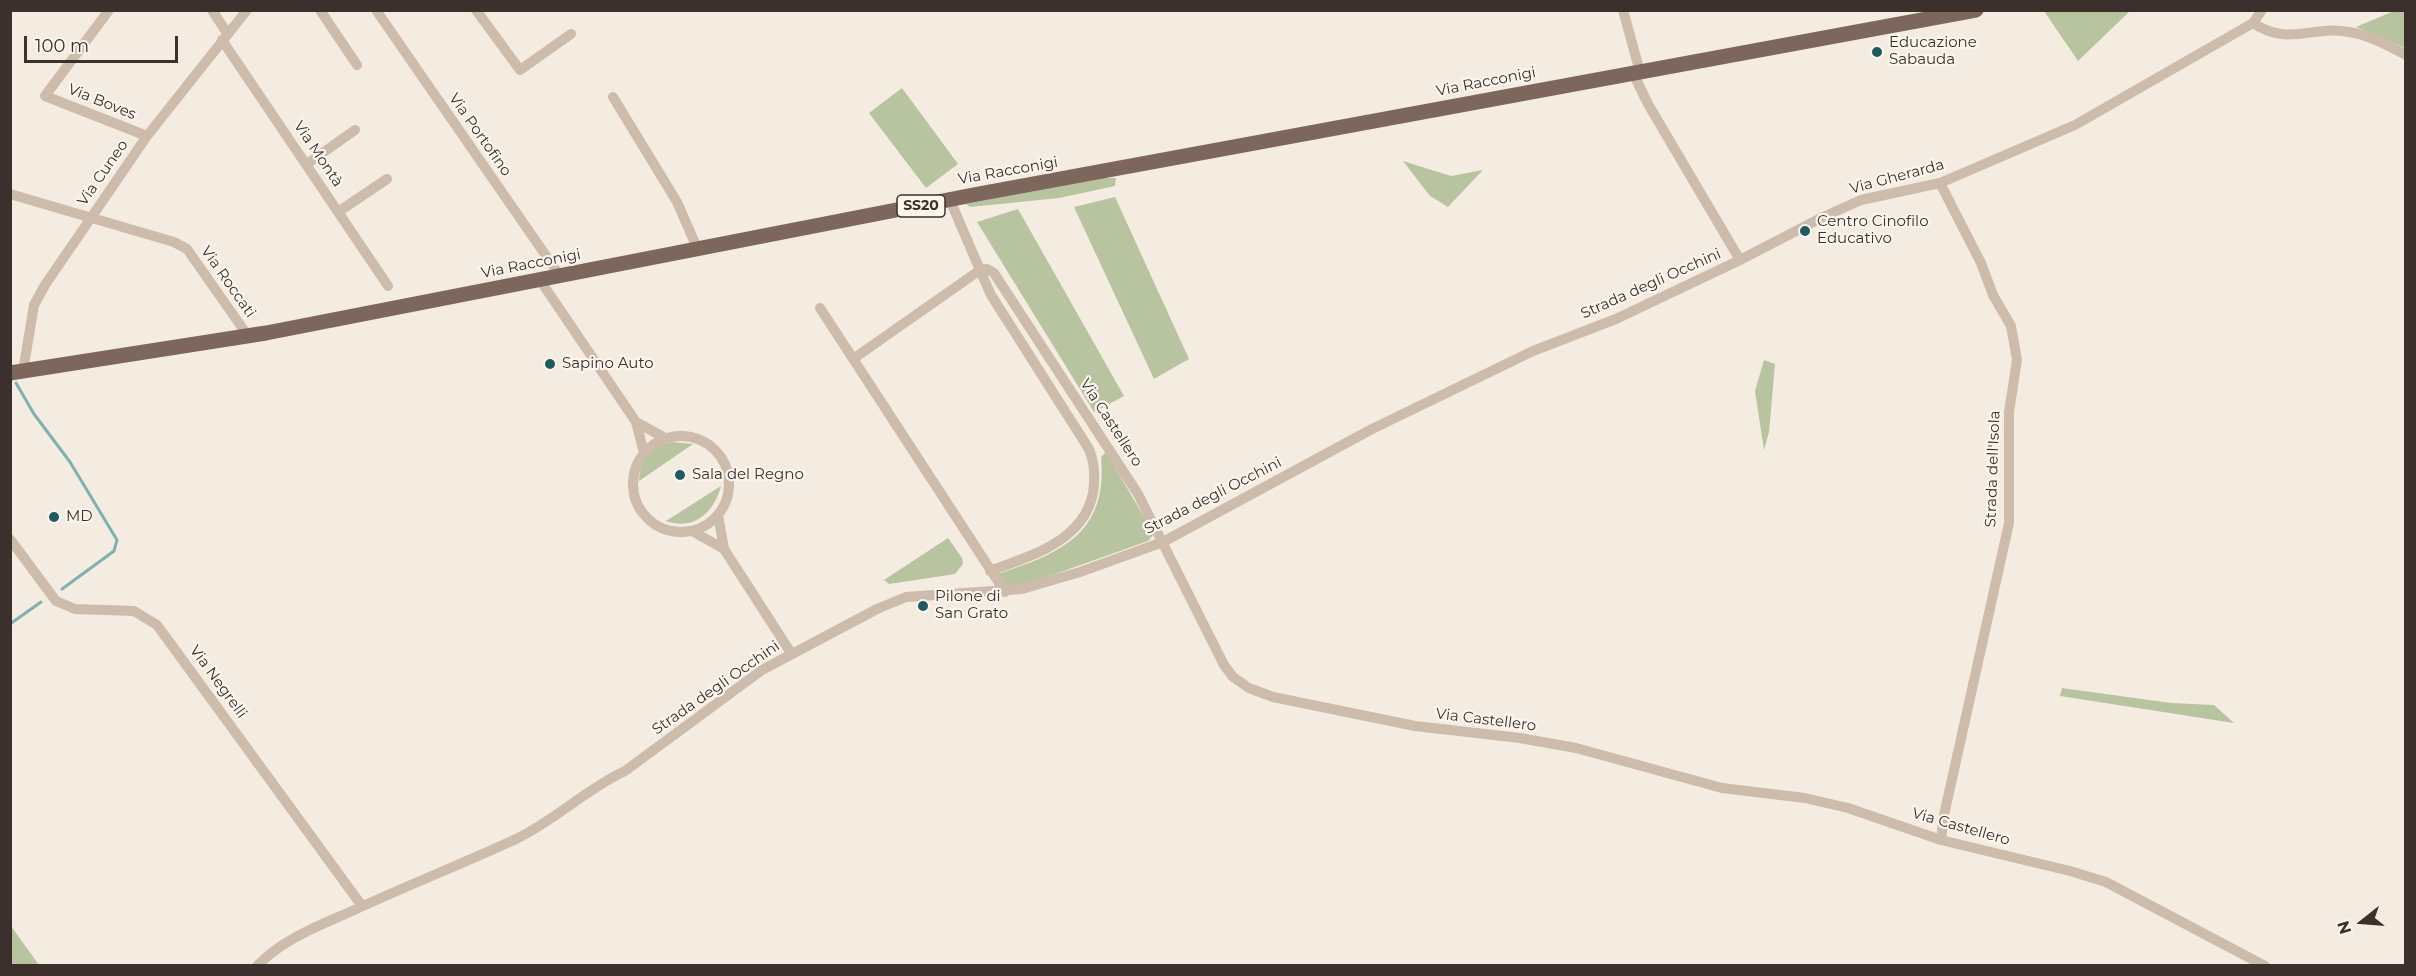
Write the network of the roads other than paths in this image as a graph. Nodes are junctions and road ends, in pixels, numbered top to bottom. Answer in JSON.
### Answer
{"nodes":[{"id":1,"x":109,"y":10,"type":"edge"},
{"id":2,"x":212,"y":10,"type":"edge"},
{"id":3,"x":247,"y":10,"type":"edge"},
{"id":4,"x":320,"y":10,"type":"edge"},
{"id":5,"x":376,"y":10,"type":"edge"},
{"id":6,"x":476,"y":10,"type":"edge"},
{"id":7,"x":1623,"y":10,"type":"edge"},
{"id":8,"x":1976,"y":10,"type":"edge"},
{"id":9,"x":2262,"y":10,"type":"edge"},
{"id":10,"x":1940,"y":14,"type":"edge"},
{"id":11,"x":2253,"y":23,"type":"junction"},
{"id":12,"x":571,"y":34,"type":"dead end"},
{"id":13,"x":225,"y":36,"type":"junction"},
{"id":14,"x":2406,"y":54,"type":"edge"},
{"id":15,"x":357,"y":65,"type":"dead end"},
{"id":16,"x":1637,"y":72,"type":"junction"},
{"id":17,"x":613,"y":97,"type":"dead end"},
{"id":18,"x":355,"y":130,"type":"dead end"},
{"id":19,"x":147,"y":136,"type":"junction"},
{"id":20,"x":307,"y":164,"type":"junction"},
{"id":21,"x":387,"y":179,"type":"dead end"},
{"id":22,"x":1940,"y":183,"type":"junction"},
{"id":23,"x":10,"y":194,"type":"edge"},
{"id":24,"x":950,"y":200,"type":"junction"},
{"id":25,"x":338,"y":212,"type":"junction"},
{"id":26,"x":90,"y":217,"type":"junction"},
{"id":27,"x":698,"y":250,"type":"junction"},
{"id":28,"x":1740,"y":260,"type":"junction"},
{"id":29,"x":980,"y":270,"type":"junction"},
{"id":30,"x":560,"y":276,"type":"junction"},
{"id":31,"x":540,"y":280,"type":"junction"},
{"id":32,"x":387,"y":286,"type":"dead end"},
{"id":33,"x":820,"y":308,"type":"dead end"},
{"id":34,"x":248,"y":336,"type":"junction"},
{"id":35,"x":853,"y":359,"type":"junction"},
{"id":36,"x":17,"y":372,"type":"edge"},
{"id":37,"x":636,"y":422,"type":"junction"},
{"id":38,"x":665,"y":438,"type":"junction"},
{"id":39,"x":644,"y":453,"type":"junction"},
{"id":40,"x":718,"y":515,"type":"junction"},
{"id":41,"x":692,"y":531,"type":"junction"},
{"id":42,"x":10,"y":539,"type":"edge"},
{"id":43,"x":1163,"y":542,"type":"junction"},
{"id":44,"x":724,"y":549,"type":"junction"},
{"id":45,"x":990,"y":571,"type":"junction"},
{"id":46,"x":1005,"y":592,"type":"junction"},
{"id":47,"x":791,"y":653,"type":"junction"},
{"id":48,"x":1941,"y":840,"type":"junction"},
{"id":49,"x":362,"y":906,"type":"junction"},
{"id":50,"x":257,"y":966,"type":"edge"},
{"id":51,"x":2265,"y":966,"type":"edge"}],
"edges":[{"from":1,"to":19,"type":"street","name":"Via Boves"},
{"from":2,"to":13,"type":"street","name":"Via Montà"},
{"from":3,"to":13,"type":"street","name":"Via Cuneo"},
{"from":4,"to":15,"type":"street"},
{"from":5,"to":30,"type":"street","name":"Via Portofino"},
{"from":6,"to":12,"type":"street"},
{"from":7,"to":16,"type":"street"},
{"from":8,"to":10,"type":"main road","name":"Via Racconigi","number":"SS20"},
{"from":9,"to":11,"type":"street"},
{"from":10,"to":16,"type":"main road","name":"Via Racconigi","number":"SS20"},
{"from":11,"to":14,"type":"street"},
{"from":11,"to":22,"type":"street","name":"Via Gherarda"},
{"from":13,"to":19,"type":"street","name":"Via Cuneo"},
{"from":13,"to":20,"type":"street","name":"Via Montà"},
{"from":16,"to":24,"type":"main road","name":"Via Racconigi","number":"SS20"},
{"from":16,"to":28,"type":"street"},
{"from":17,"to":27,"type":"street"},
{"from":18,"to":20,"type":"street"},
{"from":19,"to":26,"type":"street","name":"Via Cuneo"},
{"from":20,"to":25,"type":"street","name":"Via Montà"},
{"from":21,"to":25,"type":"street"},
{"from":22,"to":28,"type":"street","name":"Via Gherarda"},
{"from":22,"to":48,"type":"street","name":"Strada dell'Isola"},
{"from":23,"to":26,"type":"street","name":"Via Roccati"},
{"from":24,"to":27,"type":"main road","name":"Via Racconigi","number":"SS20"},
{"from":24,"to":29,"type":"street"},
{"from":25,"to":32,"type":"street","name":"Via Montà"},
{"from":26,"to":34,"type":"street","name":"Via Roccati"},
{"from":26,"to":36,"type":"street","name":"Via Cuneo"},
{"from":27,"to":30,"type":"main road","name":"Via Racconigi","number":"SS20"},
{"from":28,"to":43,"type":"street","name":"Strada degli Occhini"},
{"from":29,"to":35,"type":"street"},
{"from":29,"to":43,"type":"street","name":"Via Castellero"},
{"from":29,"to":45,"type":"street"},
{"from":30,"to":31,"type":"main road","name":"Via Racconigi","number":"SS20"},
{"from":31,"to":34,"type":"main road","name":"Via Racconigi","number":"SS20"},
{"from":31,"to":37,"type":"street"},
{"from":33,"to":35,"type":"street"},
{"from":34,"to":36,"type":"main road","name":"Via Racconigi","number":"SS20"},
{"from":35,"to":45,"type":"street"},
{"from":37,"to":38,"type":"street"},
{"from":37,"to":39,"type":"street"},
{"from":38,"to":39,"type":"street"},
{"from":38,"to":40,"type":"street"},
{"from":39,"to":41,"type":"street"},
{"from":40,"to":41,"type":"street"},
{"from":40,"to":44,"type":"street"},
{"from":41,"to":44,"type":"street"},
{"from":42,"to":49,"type":"street","name":"Via Negrelli"},
{"from":43,"to":46,"type":"street","name":"Strada degli Occhini"},
{"from":43,"to":48,"type":"street","name":"Via Castellero"},
{"from":44,"to":47,"type":"street"},
{"from":45,"to":46,"type":"street"},
{"from":46,"to":47,"type":"street","name":"Strada degli Occhini"},
{"from":47,"to":49,"type":"street","name":"Strada degli Occhini"},
{"from":48,"to":51,"type":"street","name":"Via Castellero"},
{"from":49,"to":50,"type":"street","name":"Strada degli Occhini"}]}
